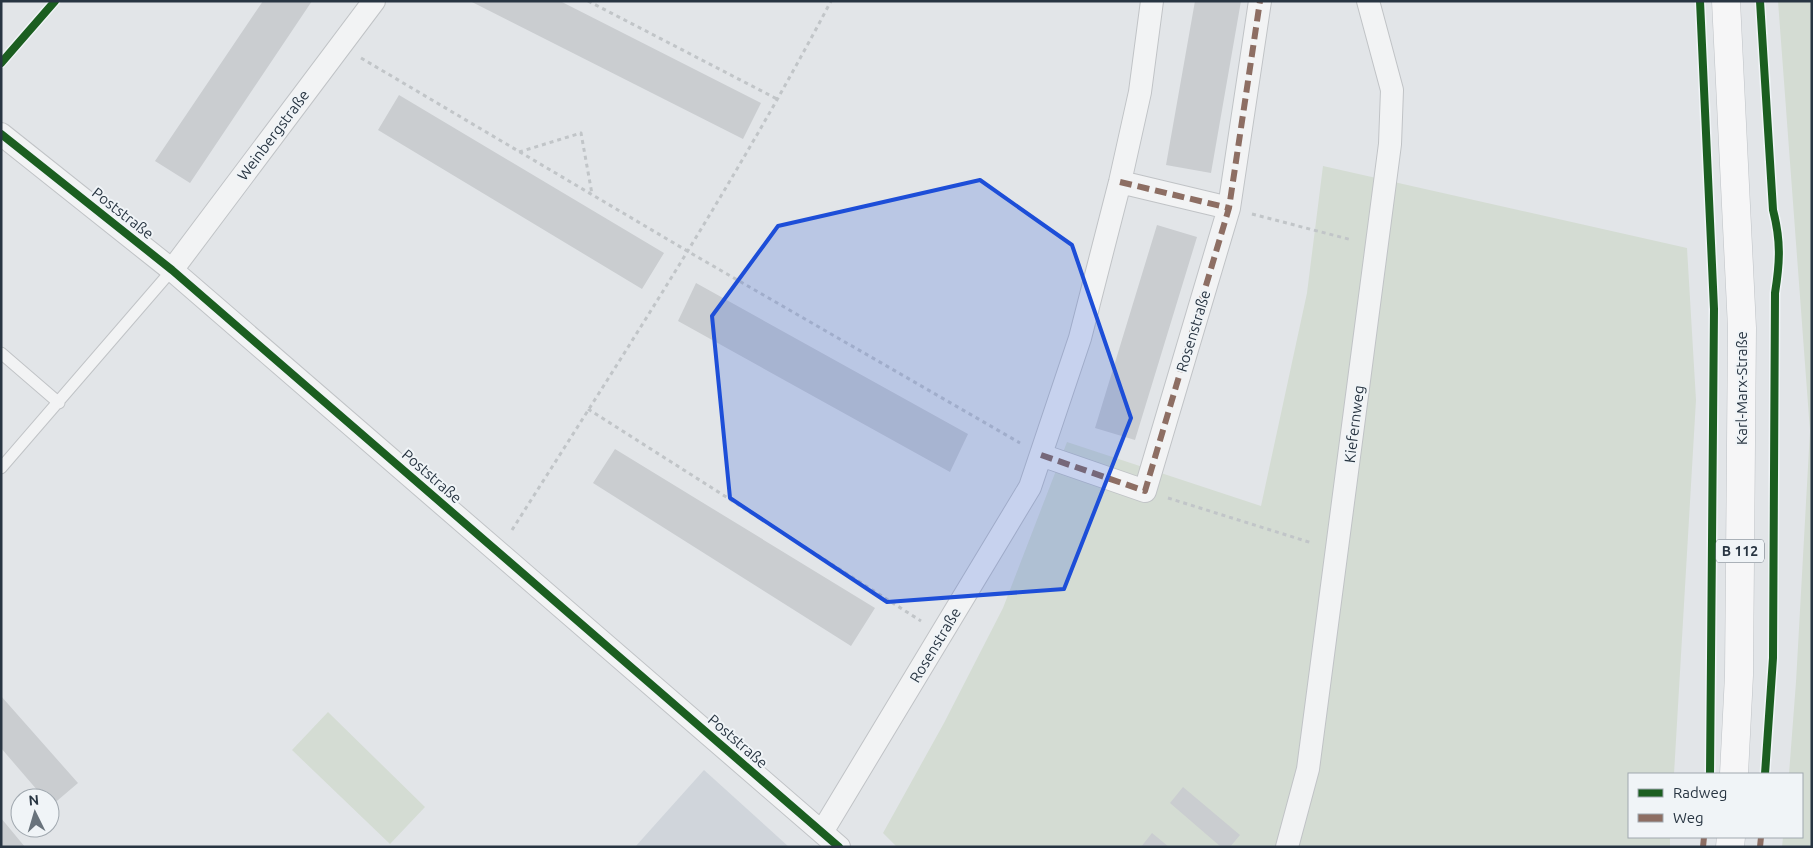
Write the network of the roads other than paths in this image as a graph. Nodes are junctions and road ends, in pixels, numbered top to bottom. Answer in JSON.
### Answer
{"nodes":[{"id":1,"x":374,"y":1,"type":"edge"},
{"id":2,"x":1152,"y":1,"type":"edge"},
{"id":3,"x":1260,"y":1,"type":"edge"},
{"id":4,"x":1368,"y":1,"type":"edge"},
{"id":5,"x":1726,"y":1,"type":"edge"},
{"id":6,"x":1,"y":134,"type":"edge"},
{"id":7,"x":1120,"y":182,"type":"junction"},
{"id":8,"x":1229,"y":208,"type":"junction"},
{"id":9,"x":172,"y":270,"type":"junction"},
{"id":10,"x":1,"y":353,"type":"edge"},
{"id":11,"x":59,"y":403,"type":"junction"},
{"id":12,"x":1041,"y":455,"type":"junction"},
{"id":13,"x":1,"y":468,"type":"edge"},
{"id":14,"x":1734,"y":773,"type":"edge"},
{"id":15,"x":830,"y":840,"type":"edge"},
{"id":16,"x":1287,"y":847,"type":"edge"}],
"edges":[{"from":1,"to":9,"type":"street","name":"Weinbergstraße"},
{"from":2,"to":7,"type":"street","name":"Rosenstraße"},
{"from":3,"to":8,"type":"street","name":"Rosenstraße"},
{"from":4,"to":16,"type":"street","name":"Kiefernweg"},
{"from":5,"to":14,"type":"main road","name":"Karl-Marx-Straße","number":"B 112"},
{"from":6,"to":9,"type":"street","name":"Poststraße"},
{"from":7,"to":8,"type":"street"},
{"from":7,"to":12,"type":"street","name":"Rosenstraße"},
{"from":8,"to":12,"type":"street","name":"Rosenstraße"},
{"from":9,"to":11,"type":"lane"},
{"from":9,"to":15,"type":"street","name":"Poststraße"},
{"from":10,"to":11,"type":"lane"},
{"from":11,"to":13,"type":"lane"},
{"from":12,"to":15,"type":"street","name":"Rosenstraße"}]}
